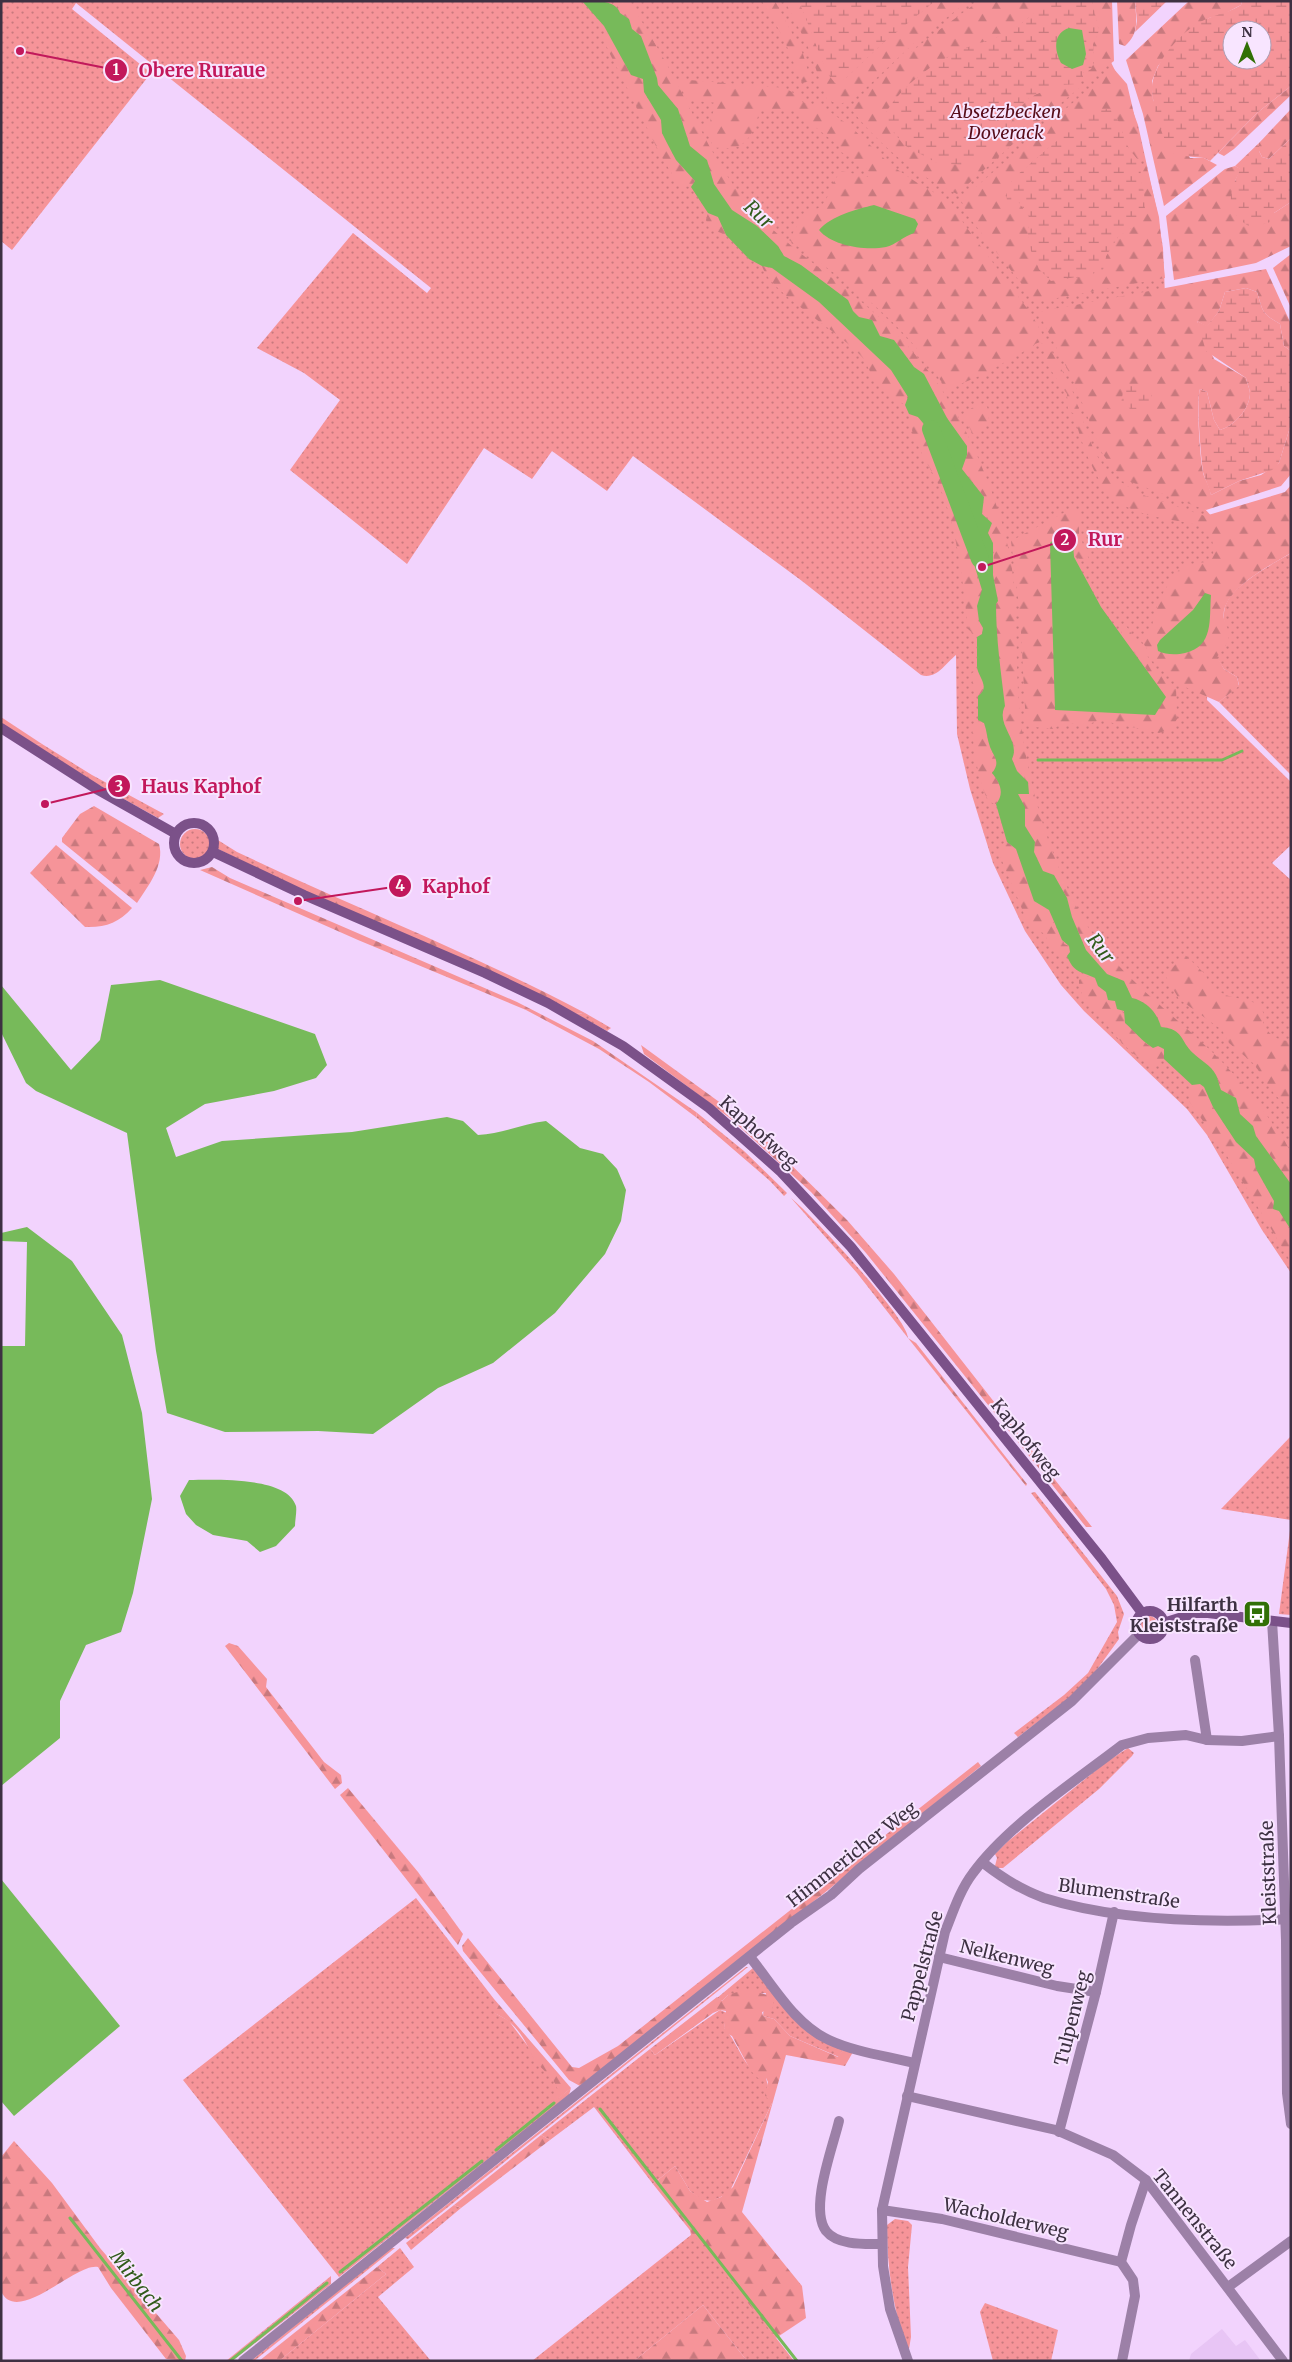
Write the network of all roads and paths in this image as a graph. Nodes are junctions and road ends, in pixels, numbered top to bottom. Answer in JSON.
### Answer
{"nodes":[{"id":1,"x":1,"y":728,"type":"edge"},
{"id":2,"x":176,"y":834,"type":"junction"},
{"id":3,"x":213,"y":852,"type":"junction"},
{"id":4,"x":1142,"y":1613,"type":"junction"},
{"id":5,"x":1272,"y":1621,"type":"junction"},
{"id":6,"x":1164,"y":1623,"type":"junction"},
{"id":7,"x":1291,"y":1623,"type":"edge"},
{"id":8,"x":1138,"y":1634,"type":"junction"},
{"id":9,"x":1195,"y":1660,"type":"dead end"},
{"id":10,"x":1280,"y":1736,"type":"junction"},
{"id":11,"x":1207,"y":1740,"type":"junction"},
{"id":12,"x":982,"y":1862,"type":"junction"},
{"id":13,"x":1114,"y":1912,"type":"junction"},
{"id":14,"x":1288,"y":1920,"type":"edge"},
{"id":15,"x":750,"y":1957,"type":"junction"},
{"id":16,"x":939,"y":1957,"type":"junction"},
{"id":17,"x":1096,"y":1992,"type":"junction"},
{"id":18,"x":914,"y":2063,"type":"junction"},
{"id":19,"x":907,"y":2096,"type":"junction"},
{"id":20,"x":839,"y":2121,"type":"dead end"},
{"id":21,"x":1291,"y":2124,"type":"edge"},
{"id":22,"x":1059,"y":2132,"type":"junction"},
{"id":23,"x":1146,"y":2180,"type":"junction"},
{"id":24,"x":882,"y":2210,"type":"junction"},
{"id":25,"x":1291,"y":2241,"type":"edge"},
{"id":26,"x":882,"y":2244,"type":"junction"},
{"id":27,"x":1121,"y":2262,"type":"junction"},
{"id":28,"x":1228,"y":2287,"type":"junction"},
{"id":29,"x":243,"y":2361,"type":"edge"},
{"id":30,"x":908,"y":2361,"type":"edge"},
{"id":31,"x":1122,"y":2361,"type":"edge"},
{"id":32,"x":1283,"y":2361,"type":"edge"}],
"edges":[{"from":1,"to":2,"type":"main road"},
{"from":2,"to":3,"type":"main road"},
{"from":2,"to":3,"type":"main road"},
{"from":3,"to":4,"type":"main road","name":"Kaphofweg"},
{"from":4,"to":6,"type":"main road"},
{"from":4,"to":8,"type":"main road"},
{"from":5,"to":6,"type":"main road"},
{"from":5,"to":7,"type":"main road"},
{"from":5,"to":10,"type":"street","name":"Kleiststraße"},
{"from":6,"to":8,"type":"main road"},
{"from":8,"to":15,"type":"street","name":"Himmericher Weg"},
{"from":9,"to":11,"type":"street"},
{"from":10,"to":11,"type":"street","name":"Pappelstraße"},
{"from":10,"to":14,"type":"street","name":"Kleiststraße"},
{"from":11,"to":12,"type":"street","name":"Pappelstraße"},
{"from":12,"to":13,"type":"street","name":"Blumenstraße"},
{"from":12,"to":16,"type":"street","name":"Pappelstraße"},
{"from":13,"to":14,"type":"street","name":"Blumenstraße"},
{"from":13,"to":17,"type":"street","name":"Tulpenweg"},
{"from":14,"to":21,"type":"street","name":"Kleiststraße"},
{"from":15,"to":18,"type":"street"},
{"from":15,"to":29,"type":"street","name":"Himmericher Weg"},
{"from":16,"to":17,"type":"street","name":"Nelkenweg"},
{"from":16,"to":18,"type":"street","name":"Pappelstraße"},
{"from":17,"to":22,"type":"street","name":"Tulpenweg"},
{"from":18,"to":19,"type":"street","name":"Pappelstraße"},
{"from":19,"to":22,"type":"street","name":"Tannenstraße"},
{"from":19,"to":24,"type":"street","name":"Pappelstraße"},
{"from":20,"to":26,"type":"street"},
{"from":22,"to":23,"type":"street","name":"Tannenstraße"},
{"from":23,"to":27,"type":"street"},
{"from":23,"to":28,"type":"street","name":"Tannenstraße"},
{"from":24,"to":26,"type":"street","name":"Pappelstraße"},
{"from":24,"to":27,"type":"street","name":"Wacholderweg"},
{"from":25,"to":28,"type":"street"},
{"from":26,"to":30,"type":"street","name":"Pappelstraße"},
{"from":27,"to":31,"type":"street"},
{"from":28,"to":32,"type":"street","name":"Tannenstraße"}]}
